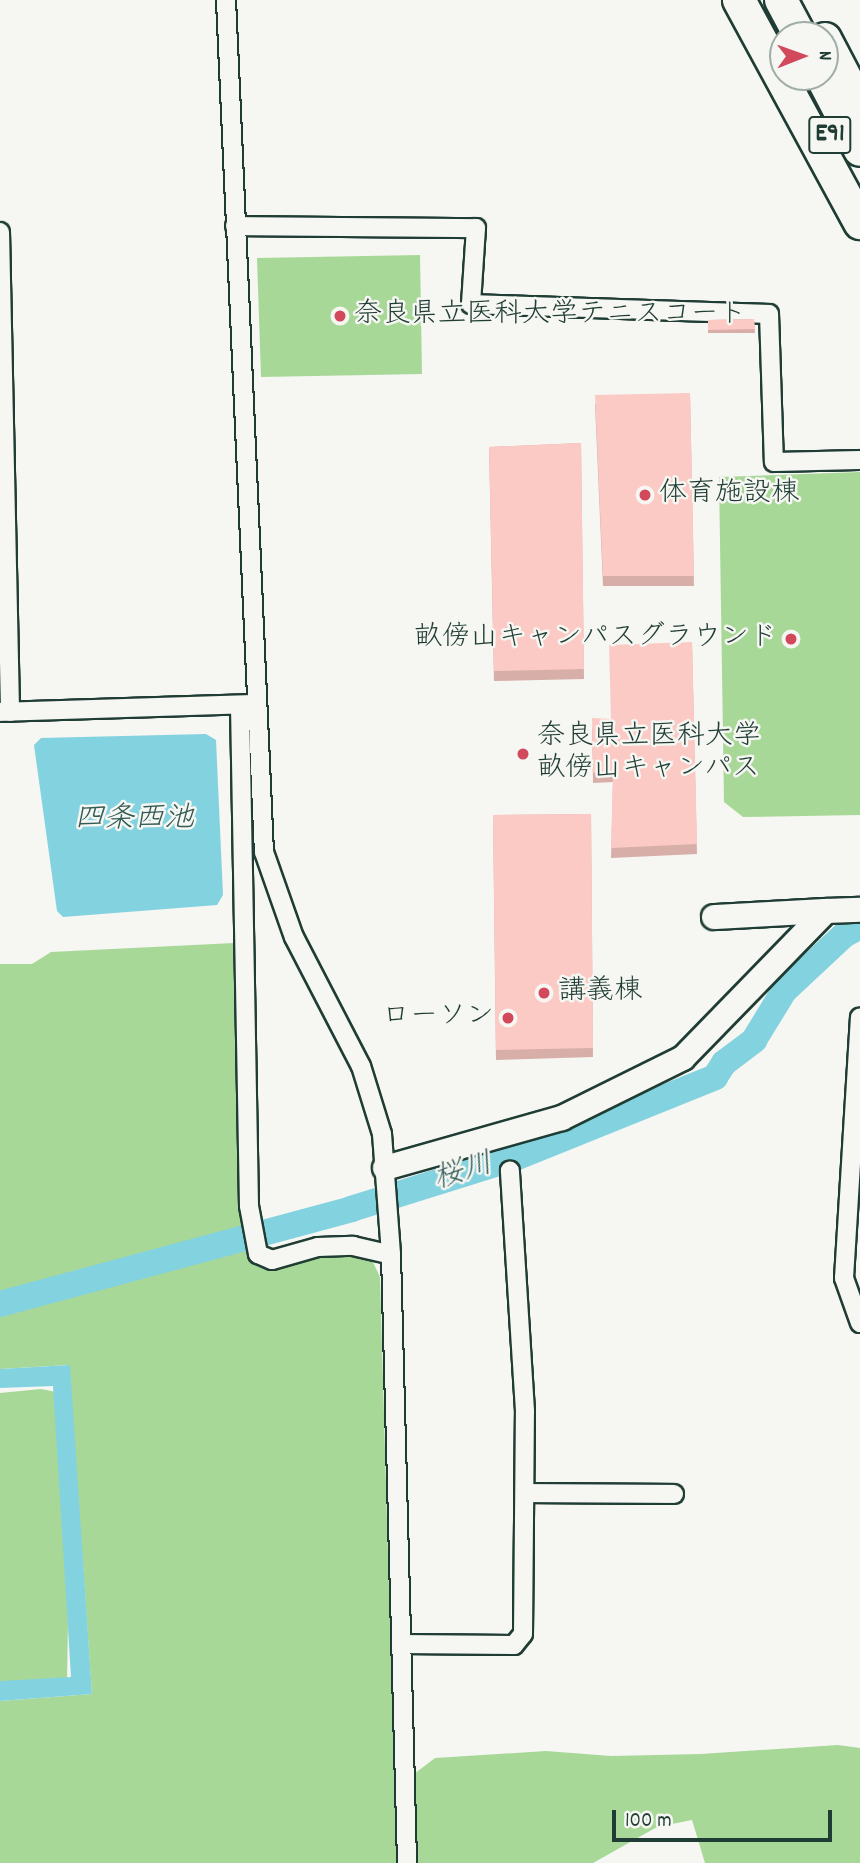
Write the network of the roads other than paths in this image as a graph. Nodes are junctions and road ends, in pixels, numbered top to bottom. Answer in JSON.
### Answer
{"nodes":[{"id":1,"x":226,"y":0,"type":"edge"},
{"id":2,"x":739,"y":0,"type":"edge"},
{"id":3,"x":760,"y":0,"type":"edge"},
{"id":4,"x":781,"y":0,"type":"edge"},
{"id":5,"x":805,"y":0,"type":"edge"},
{"id":6,"x":771,"y":21,"type":"edge"},
{"id":7,"x":792,"y":21,"type":"edge"},
{"id":8,"x":816,"y":21,"type":"edge"},
{"id":9,"x":839,"y":66,"type":"edge"},
{"id":10,"x":807,"y":91,"type":"edge"},
{"id":11,"x":829,"y":91,"type":"edge"},
{"id":12,"x":860,"y":106,"type":"edge"},
{"id":13,"x":860,"y":150,"type":"edge"},
{"id":14,"x":860,"y":192,"type":"edge"},
{"id":15,"x":860,"y":223,"type":"edge"},
{"id":16,"x":235,"y":226,"type":"junction"},
{"id":17,"x":0,"y":232,"type":"edge"},
{"id":18,"x":860,"y":460,"type":"edge"},
{"id":19,"x":248,"y":705,"type":"junction"},
{"id":20,"x":5,"y":712,"type":"edge"},
{"id":21,"x":860,"y":910,"type":"edge"},
{"id":22,"x":826,"y":911,"type":"junction"},
{"id":23,"x":714,"y":917,"type":"dead end"},
{"id":24,"x":860,"y":1017,"type":"edge"},
{"id":25,"x":385,"y":1168,"type":"junction"},
{"id":26,"x":510,"y":1170,"type":"dead end"},
{"id":27,"x":391,"y":1255,"type":"junction"},
{"id":28,"x":860,"y":1323,"type":"edge"},
{"id":29,"x":527,"y":1493,"type":"junction"},
{"id":30,"x":674,"y":1494,"type":"dead end"},
{"id":31,"x":401,"y":1644,"type":"junction"},
{"id":32,"x":407,"y":1863,"type":"edge"}],
"edges":[{"from":1,"to":16,"type":"street"},
{"from":2,"to":15,"type":"highway"},
{"from":3,"to":6,"type":"highway"},
{"from":4,"to":7,"type":"highway"},
{"from":5,"to":8,"type":"highway"},
{"from":9,"to":12,"type":"highway"},
{"from":10,"to":14,"type":"highway","number":"E91"},
{"from":11,"to":13,"type":"highway","number":"E91"},
{"from":16,"to":18,"type":"street"},
{"from":16,"to":19,"type":"street"},
{"from":17,"to":20,"type":"street"},
{"from":19,"to":20,"type":"street"},
{"from":19,"to":25,"type":"street"},
{"from":19,"to":27,"type":"street"},
{"from":21,"to":22,"type":"street"},
{"from":22,"to":23,"type":"street"},
{"from":22,"to":25,"type":"street"},
{"from":24,"to":28,"type":"street"},
{"from":25,"to":27,"type":"street"},
{"from":26,"to":29,"type":"street"},
{"from":27,"to":31,"type":"street"},
{"from":29,"to":30,"type":"street"},
{"from":29,"to":31,"type":"street"},
{"from":31,"to":32,"type":"street"}]}
